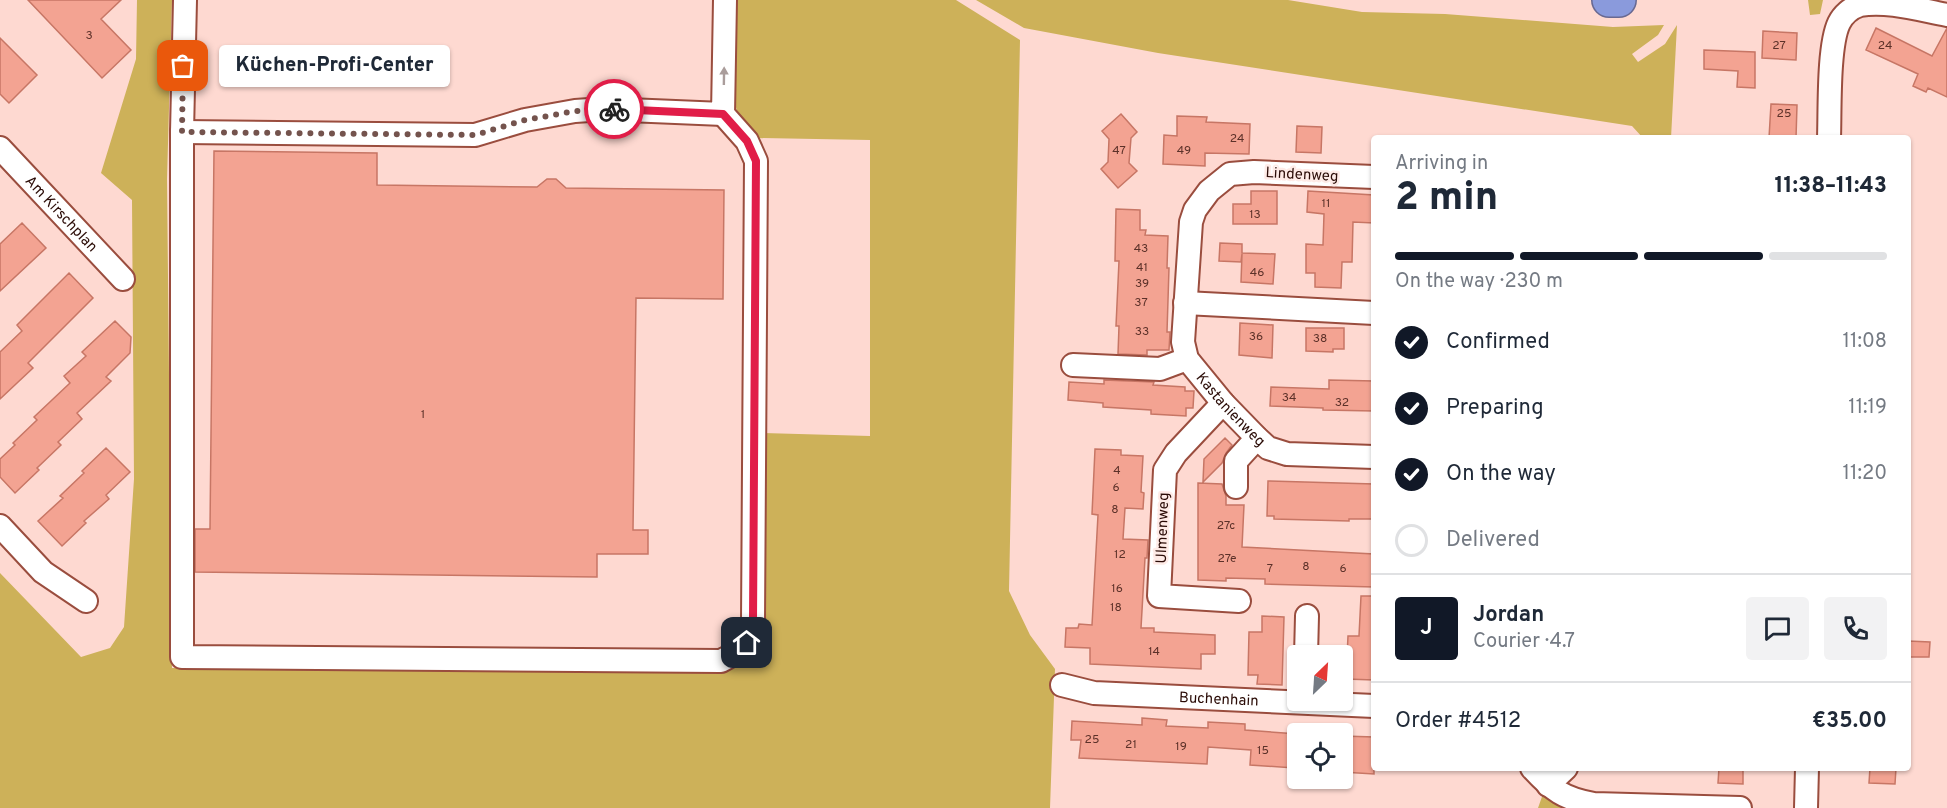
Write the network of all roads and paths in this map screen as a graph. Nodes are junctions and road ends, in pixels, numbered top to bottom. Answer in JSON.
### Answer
{"nodes":[{"id":1,"x":185,"y":0,"type":"edge"},
{"id":2,"x":725,"y":0,"type":"edge"},
{"id":3,"x":1609,"y":0,"type":"edge"},
{"id":4,"x":1619,"y":0,"type":"edge"},
{"id":5,"x":1947,"y":15,"type":"edge"},
{"id":6,"x":723,"y":114,"type":"junction"},
{"id":7,"x":182,"y":132,"type":"junction"},
{"id":8,"x":1829,"y":135,"type":"edge"},
{"id":9,"x":0,"y":148,"type":"edge"},
{"id":10,"x":1230,"y":174,"type":"joint"},
{"id":11,"x":1371,"y":177,"type":"edge"},
{"id":12,"x":123,"y":279,"type":"dead end"},
{"id":13,"x":1185,"y":303,"type":"junction"},
{"id":14,"x":1371,"y":313,"type":"edge"},
{"id":15,"x":1186,"y":359,"type":"junction"},
{"id":16,"x":1073,"y":365,"type":"dead end"},
{"id":17,"x":1223,"y":403,"type":"junction"},
{"id":18,"x":1257,"y":438,"type":"junction"},
{"id":19,"x":1371,"y":457,"type":"edge"},
{"id":20,"x":1236,"y":487,"type":"dead end"},
{"id":21,"x":0,"y":526,"type":"edge"},
{"id":22,"x":87,"y":601,"type":"dead end"},
{"id":23,"x":1239,"y":601,"type":"dead end"},
{"id":24,"x":1307,"y":616,"type":"dead end"},
{"id":25,"x":1306,"y":645,"type":"edge"},
{"id":26,"x":1062,"y":685,"type":"dead end"},
{"id":27,"x":1287,"y":701,"type":"edge"},
{"id":28,"x":1353,"y":705,"type":"edge"},
{"id":29,"x":1371,"y":706,"type":"edge"},
{"id":30,"x":1535,"y":771,"type":"edge"},
{"id":31,"x":1563,"y":771,"type":"edge"},
{"id":32,"x":1807,"y":771,"type":"edge"},
{"id":33,"x":1548,"y":785,"type":"junction"},
{"id":34,"x":1740,"y":808,"type":"edge"},
{"id":35,"x":1806,"y":808,"type":"edge"}],
"edges":[{"from":1,"to":7,"type":"street"},
{"from":6,"to":2,"type":"street","one_way":true},
{"from":3,"to":4,"type":"highway"},
{"from":5,"to":8,"type":"street"},
{"from":6,"to":7,"type":"street"},
{"from":6,"to":7,"type":"street"},
{"from":9,"to":12,"type":"street","name":"Am Kirschplan"},
{"from":10,"to":11,"type":"street","name":"Lindenweg"},
{"from":10,"to":13,"type":"street","name":"Kastanienweg"},
{"from":13,"to":14,"type":"street"},
{"from":13,"to":15,"type":"street","name":"Kastanienweg"},
{"from":15,"to":16,"type":"street"},
{"from":15,"to":17,"type":"street","name":"Kastanienweg"},
{"from":17,"to":18,"type":"street","name":"Kastanienweg"},
{"from":17,"to":23,"type":"street","name":"Ulmenweg"},
{"from":18,"to":19,"type":"street","name":"Kastanienweg"},
{"from":18,"to":20,"type":"street"},
{"from":21,"to":22,"type":"street"},
{"from":24,"to":25,"type":"street"},
{"from":26,"to":27,"type":"street","name":"Buchenhain"},
{"from":28,"to":29,"type":"street","name":"Buchenhain"},
{"from":30,"to":33,"type":"street"},
{"from":31,"to":33,"type":"street"},
{"from":32,"to":35,"type":"street"},
{"from":33,"to":34,"type":"street"}]}
